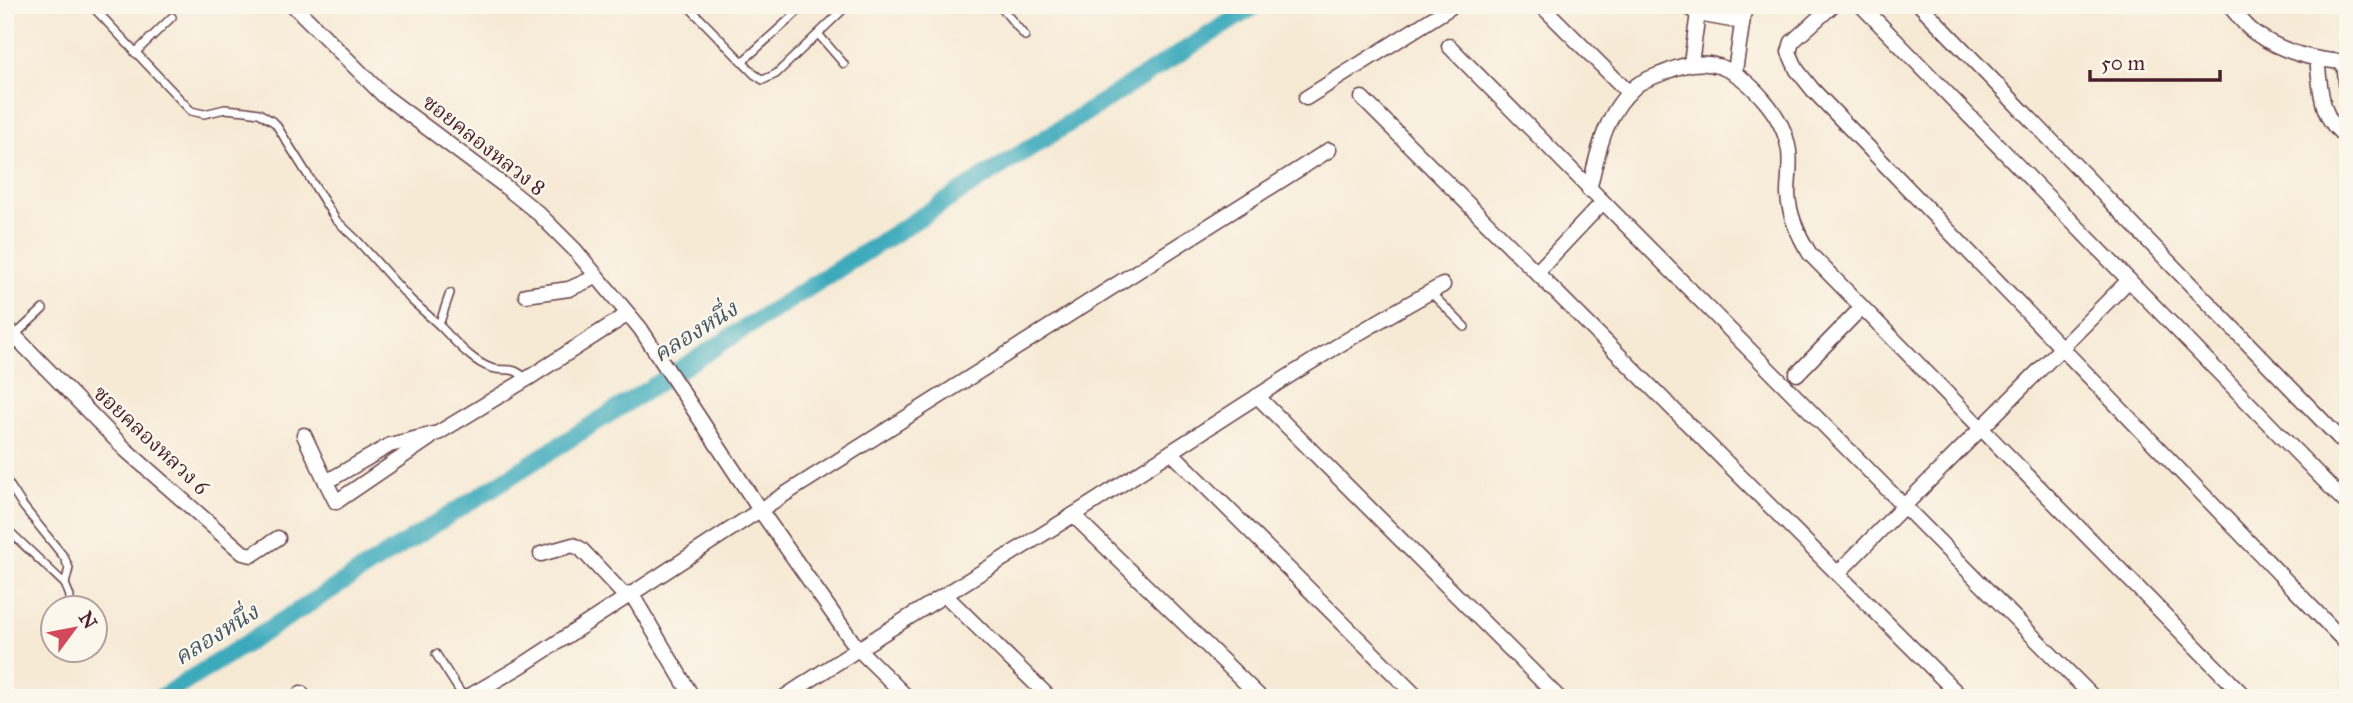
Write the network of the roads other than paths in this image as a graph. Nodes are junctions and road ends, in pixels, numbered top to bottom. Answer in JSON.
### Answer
{"nodes":[{"id":1,"x":91,"y":5,"type":"edge"},
{"id":2,"x":293,"y":5,"type":"edge"},
{"id":3,"x":687,"y":5,"type":"edge"},
{"id":4,"x":805,"y":5,"type":"edge"},
{"id":5,"x":848,"y":5,"type":"edge"},
{"id":6,"x":999,"y":5,"type":"edge"},
{"id":7,"x":1454,"y":5,"type":"edge"},
{"id":8,"x":1541,"y":5,"type":"edge"},
{"id":9,"x":1685,"y":5,"type":"edge"},
{"id":10,"x":1745,"y":5,"type":"edge"},
{"id":11,"x":1833,"y":5,"type":"edge"},
{"id":12,"x":1861,"y":5,"type":"edge"},
{"id":13,"x":1920,"y":5,"type":"edge"},
{"id":14,"x":2229,"y":5,"type":"edge"},
{"id":15,"x":1698,"y":10,"type":"edge"},
{"id":16,"x":172,"y":17,"type":"dead end"},
{"id":17,"x":1742,"y":22,"type":"junction"},
{"id":18,"x":819,"y":35,"type":"junction"},
{"id":19,"x":1025,"y":36,"type":"dead end"},
{"id":20,"x":1449,"y":46,"type":"dead end"},
{"id":21,"x":135,"y":53,"type":"junction"},
{"id":22,"x":2317,"y":59,"type":"junction"},
{"id":23,"x":742,"y":62,"type":"junction"},
{"id":24,"x":2346,"y":62,"type":"edge"},
{"id":25,"x":844,"y":64,"type":"dead end"},
{"id":26,"x":1691,"y":64,"type":"junction"},
{"id":27,"x":1735,"y":72,"type":"junction"},
{"id":28,"x":1629,"y":93,"type":"junction"},
{"id":29,"x":1306,"y":98,"type":"dead end"},
{"id":30,"x":1362,"y":98,"type":"dead end"},
{"id":31,"x":2348,"y":102,"type":"edge"},
{"id":32,"x":2347,"y":134,"type":"edge"},
{"id":33,"x":1329,"y":150,"type":"dead end"},
{"id":34,"x":1589,"y":190,"type":"junction"},
{"id":35,"x":1602,"y":203,"type":"junction"},
{"id":36,"x":1537,"y":272,"type":"junction"},
{"id":37,"x":596,"y":277,"type":"junction"},
{"id":38,"x":2129,"y":279,"type":"junction"},
{"id":39,"x":1436,"y":288,"type":"joint"},
{"id":40,"x":450,"y":293,"type":"dead end"},
{"id":41,"x":526,"y":295,"type":"dead end"},
{"id":42,"x":1862,"y":306,"type":"junction"},
{"id":43,"x":43,"y":309,"type":"dead end"},
{"id":44,"x":628,"y":314,"type":"junction"},
{"id":45,"x":439,"y":325,"type":"junction"},
{"id":46,"x":1465,"y":327,"type":"dead end"},
{"id":47,"x":10,"y":330,"type":"edge"},
{"id":48,"x":2061,"y":348,"type":"junction"},
{"id":49,"x":1797,"y":374,"type":"dead end"},
{"id":50,"x":527,"y":379,"type":"junction"},
{"id":51,"x":1257,"y":397,"type":"junction"},
{"id":52,"x":1981,"y":428,"type":"junction"},
{"id":53,"x":438,"y":433,"type":"junction"},
{"id":54,"x":304,"y":435,"type":"dead end"},
{"id":55,"x":2348,"y":447,"type":"edge"},
{"id":56,"x":1171,"y":453,"type":"junction"},
{"id":57,"x":5,"y":478,"type":"edge"},
{"id":58,"x":326,"y":482,"type":"junction"},
{"id":59,"x":2348,"y":505,"type":"edge"},
{"id":60,"x":1904,"y":506,"type":"junction"},
{"id":61,"x":760,"y":510,"type":"junction"},
{"id":62,"x":1073,"y":515,"type":"junction"},
{"id":63,"x":5,"y":527,"type":"edge"},
{"id":64,"x":278,"y":538,"type":"dead end"},
{"id":65,"x":541,"y":554,"type":"dead end"},
{"id":66,"x":1838,"y":573,"type":"junction"},
{"id":67,"x":65,"y":584,"type":"junction"},
{"id":68,"x":69,"y":594,"type":"edge"},
{"id":69,"x":629,"y":595,"type":"junction"},
{"id":70,"x":945,"y":595,"type":"junction"},
{"id":71,"x":2348,"y":645,"type":"edge"},
{"id":72,"x":857,"y":648,"type":"junction"},
{"id":73,"x":436,"y":654,"type":"dead end"},
{"id":74,"x":465,"y":698,"type":"edge"},
{"id":75,"x":694,"y":698,"type":"edge"},
{"id":76,"x":783,"y":698,"type":"edge"},
{"id":77,"x":908,"y":698,"type":"edge"},
{"id":78,"x":1050,"y":698,"type":"edge"},
{"id":79,"x":1261,"y":698,"type":"edge"},
{"id":80,"x":1418,"y":698,"type":"edge"},
{"id":81,"x":1559,"y":698,"type":"edge"},
{"id":82,"x":1962,"y":698,"type":"edge"},
{"id":83,"x":2094,"y":698,"type":"edge"},
{"id":84,"x":2246,"y":698,"type":"edge"}],
"edges":[{"from":1,"to":21,"type":"lane"},
{"from":2,"to":37,"type":"street","name":"ซอยคลองหลวง 8"},
{"from":3,"to":23,"type":"lane"},
{"from":4,"to":23,"type":"lane"},
{"from":5,"to":18,"type":"lane"},
{"from":6,"to":19,"type":"lane"},
{"from":7,"to":29,"type":"street"},
{"from":8,"to":28,"type":"street"},
{"from":9,"to":15,"type":"street"},
{"from":10,"to":17,"type":"street"},
{"from":11,"to":48,"type":"street"},
{"from":12,"to":38,"type":"street"},
{"from":13,"to":55,"type":"street"},
{"from":14,"to":22,"type":"street"},
{"from":15,"to":17,"type":"street"},
{"from":15,"to":26,"type":"street"},
{"from":16,"to":21,"type":"lane"},
{"from":17,"to":27,"type":"street"},
{"from":18,"to":23,"type":"lane"},
{"from":18,"to":25,"type":"lane"},
{"from":20,"to":34,"type":"street"},
{"from":21,"to":45,"type":"lane"},
{"from":22,"to":24,"type":"street"},
{"from":22,"to":32,"type":"street"},
{"from":24,"to":31,"type":"street"},
{"from":26,"to":27,"type":"street"},
{"from":26,"to":28,"type":"street"},
{"from":27,"to":42,"type":"street"},
{"from":28,"to":34,"type":"street"},
{"from":30,"to":36,"type":"street"},
{"from":33,"to":61,"type":"street"},
{"from":34,"to":35,"type":"street"},
{"from":35,"to":36,"type":"street"},
{"from":35,"to":60,"type":"street"},
{"from":36,"to":66,"type":"street"},
{"from":37,"to":41,"type":"street"},
{"from":37,"to":44,"type":"street","name":"ซอยคลองหลวง 8"},
{"from":38,"to":48,"type":"street"},
{"from":38,"to":59,"type":"street"},
{"from":39,"to":46,"type":"lane"},
{"from":39,"to":51,"type":"street"},
{"from":40,"to":45,"type":"lane"},
{"from":42,"to":49,"type":"street"},
{"from":42,"to":52,"type":"street"},
{"from":43,"to":47,"type":"lane"},
{"from":44,"to":50,"type":"street"},
{"from":44,"to":61,"type":"street","name":"ซอยคลองหลวง 8"},
{"from":45,"to":50,"type":"lane"},
{"from":47,"to":64,"type":"street","name":"ซอยคลองหลวง 6"},
{"from":48,"to":52,"type":"street"},
{"from":48,"to":71,"type":"street"},
{"from":50,"to":53,"type":"street"},
{"from":51,"to":56,"type":"street"},
{"from":51,"to":81,"type":"street"},
{"from":52,"to":60,"type":"street"},
{"from":52,"to":84,"type":"street"},
{"from":53,"to":58,"type":"street"},
{"from":53,"to":58,"type":"street"},
{"from":54,"to":58,"type":"street"},
{"from":56,"to":62,"type":"street"},
{"from":56,"to":80,"type":"street"},
{"from":57,"to":67,"type":"lane"},
{"from":60,"to":66,"type":"street"},
{"from":60,"to":83,"type":"street"},
{"from":61,"to":69,"type":"street"},
{"from":61,"to":72,"type":"street","name":"ซอยคลองหลวง 8"},
{"from":62,"to":70,"type":"street"},
{"from":62,"to":79,"type":"street"},
{"from":63,"to":67,"type":"lane"},
{"from":65,"to":69,"type":"street"},
{"from":66,"to":82,"type":"street"},
{"from":67,"to":68,"type":"lane"},
{"from":69,"to":74,"type":"street"},
{"from":69,"to":75,"type":"street"},
{"from":70,"to":72,"type":"street"},
{"from":70,"to":78,"type":"street"},
{"from":72,"to":76,"type":"street"},
{"from":72,"to":77,"type":"street","name":"ซอยคลองหลวง 8"},
{"from":73,"to":74,"type":"lane"}]}
